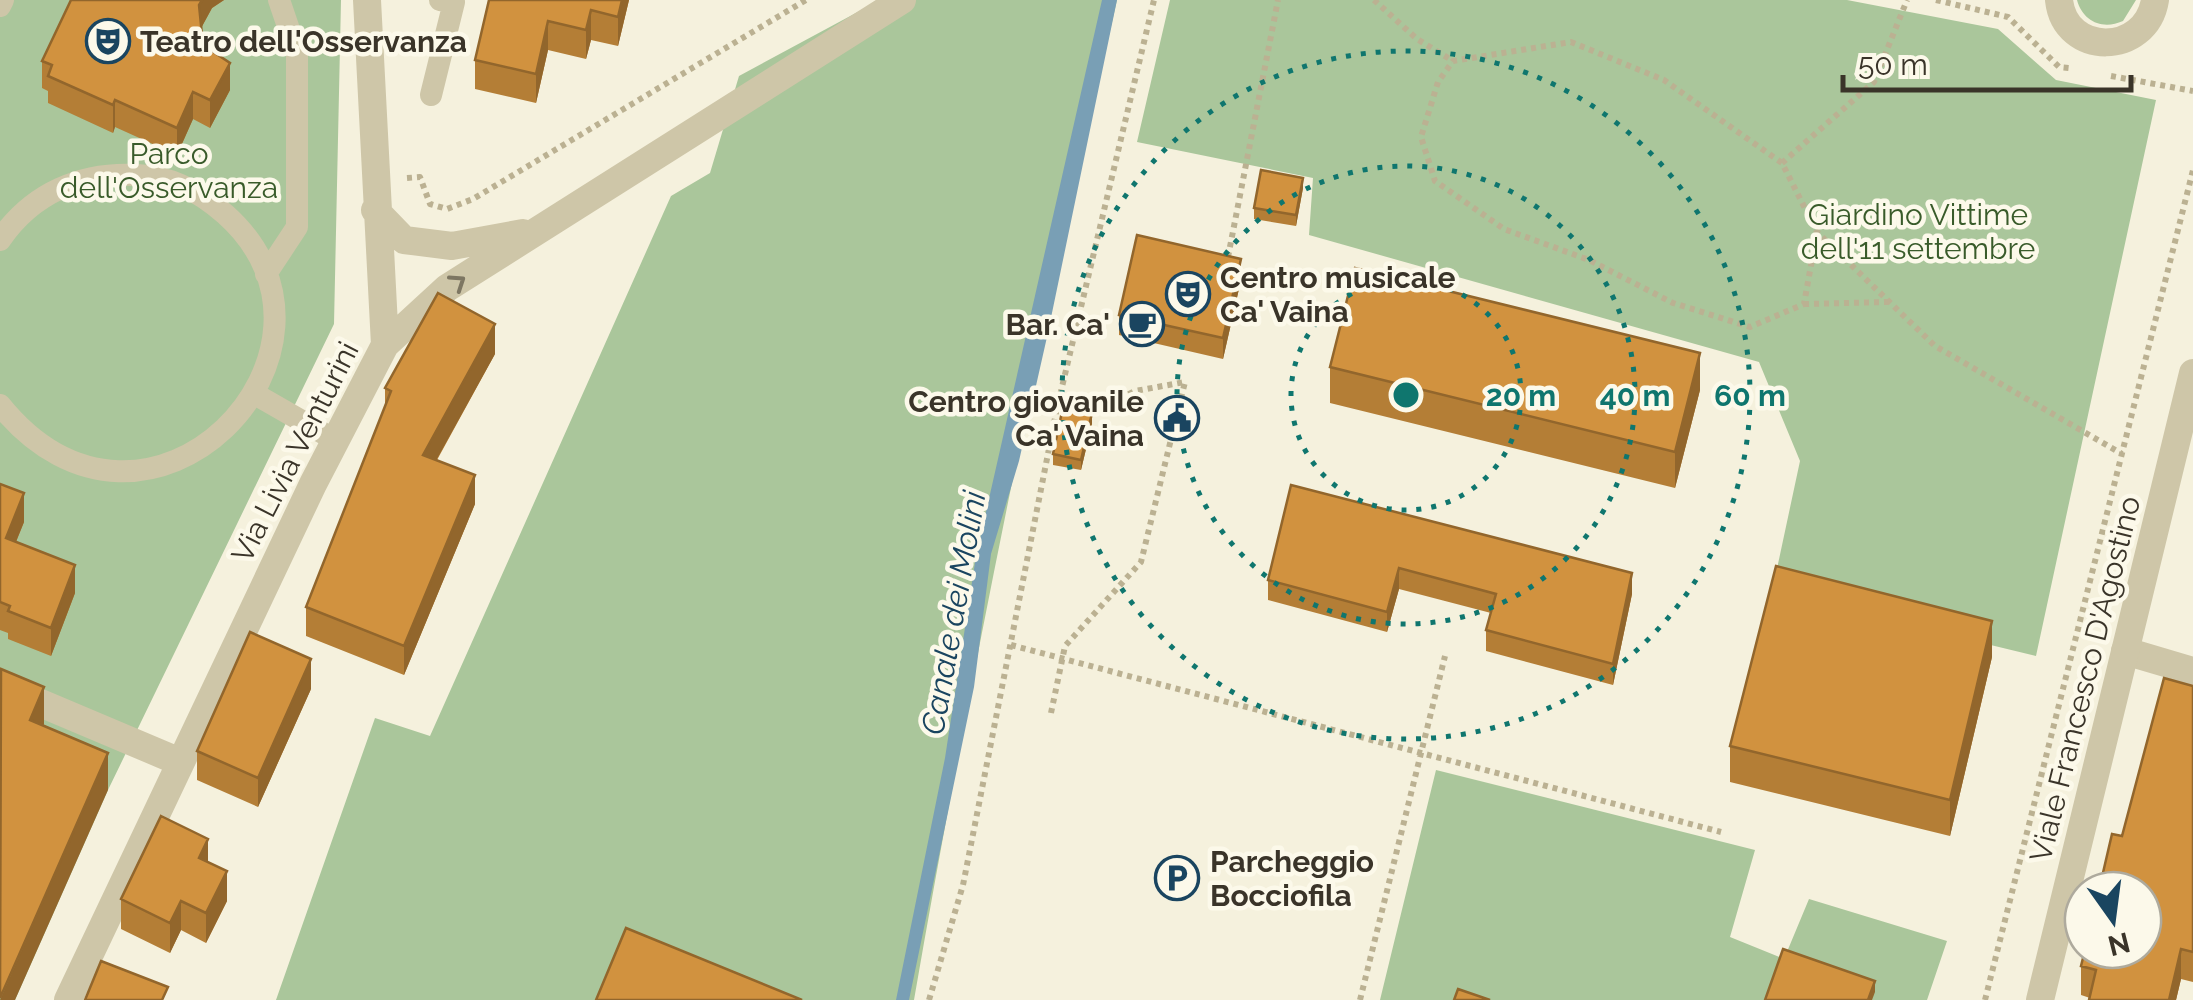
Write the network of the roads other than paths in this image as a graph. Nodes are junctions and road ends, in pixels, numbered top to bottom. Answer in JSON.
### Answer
{"nodes":[{"id":1,"x":279,"y":0,"type":"edge"},
{"id":2,"x":367,"y":0,"type":"edge"},
{"id":3,"x":440,"y":0,"type":"edge"},
{"id":4,"x":902,"y":0,"type":"edge"},
{"id":5,"x":2058,"y":0,"type":"edge"},
{"id":6,"x":2155,"y":0,"type":"edge"},
{"id":7,"x":431,"y":95,"type":"dead end"},
{"id":8,"x":375,"y":210,"type":"junction"},
{"id":9,"x":540,"y":230,"type":"junction"},
{"id":10,"x":0,"y":240,"type":"edge"},
{"id":11,"x":266,"y":274,"type":"junction"},
{"id":12,"x":386,"y":345,"type":"junction"},
{"id":13,"x":2193,"y":373,"type":"edge"},
{"id":14,"x":253,"y":393,"type":"junction"},
{"id":15,"x":0,"y":405,"type":"edge"},
{"id":16,"x":335,"y":440,"type":"junction"},
{"id":17,"x":2126,"y":651,"type":"junction"},
{"id":18,"x":2193,"y":671,"type":"edge"},
{"id":19,"x":0,"y":686,"type":"edge"},
{"id":20,"x":180,"y":762,"type":"junction"},
{"id":21,"x":68,"y":1000,"type":"edge"},
{"id":22,"x":2040,"y":1000,"type":"edge"}],
"edges":[{"from":1,"to":11,"type":"lane"},
{"from":2,"to":8,"type":"street"},
{"from":3,"to":7,"type":"lane"},
{"from":4,"to":9,"type":"street","name":"Via Livia Venturini"},
{"from":5,"to":6,"type":"street"},
{"from":8,"to":9,"type":"street","name":"Via Livia Venturini"},
{"from":8,"to":12,"type":"street"},
{"from":12,"to":9,"type":"street","name":"Via Livia Venturini","one_way":true},
{"from":10,"to":11,"type":"lane"},
{"from":11,"to":14,"type":"lane"},
{"from":12,"to":16,"type":"street","name":"Via Livia Venturini"},
{"from":13,"to":17,"type":"street","name":"Viale Francesco D'Agostino"},
{"from":14,"to":15,"type":"lane"},
{"from":14,"to":16,"type":"lane"},
{"from":16,"to":20,"type":"street","name":"Via Livia Venturini"},
{"from":17,"to":18,"type":"street"},
{"from":17,"to":22,"type":"street","name":"Viale Francesco D'Agostino"},
{"from":19,"to":20,"type":"street"},
{"from":20,"to":21,"type":"street","name":"Via Livia Venturini"}]}
